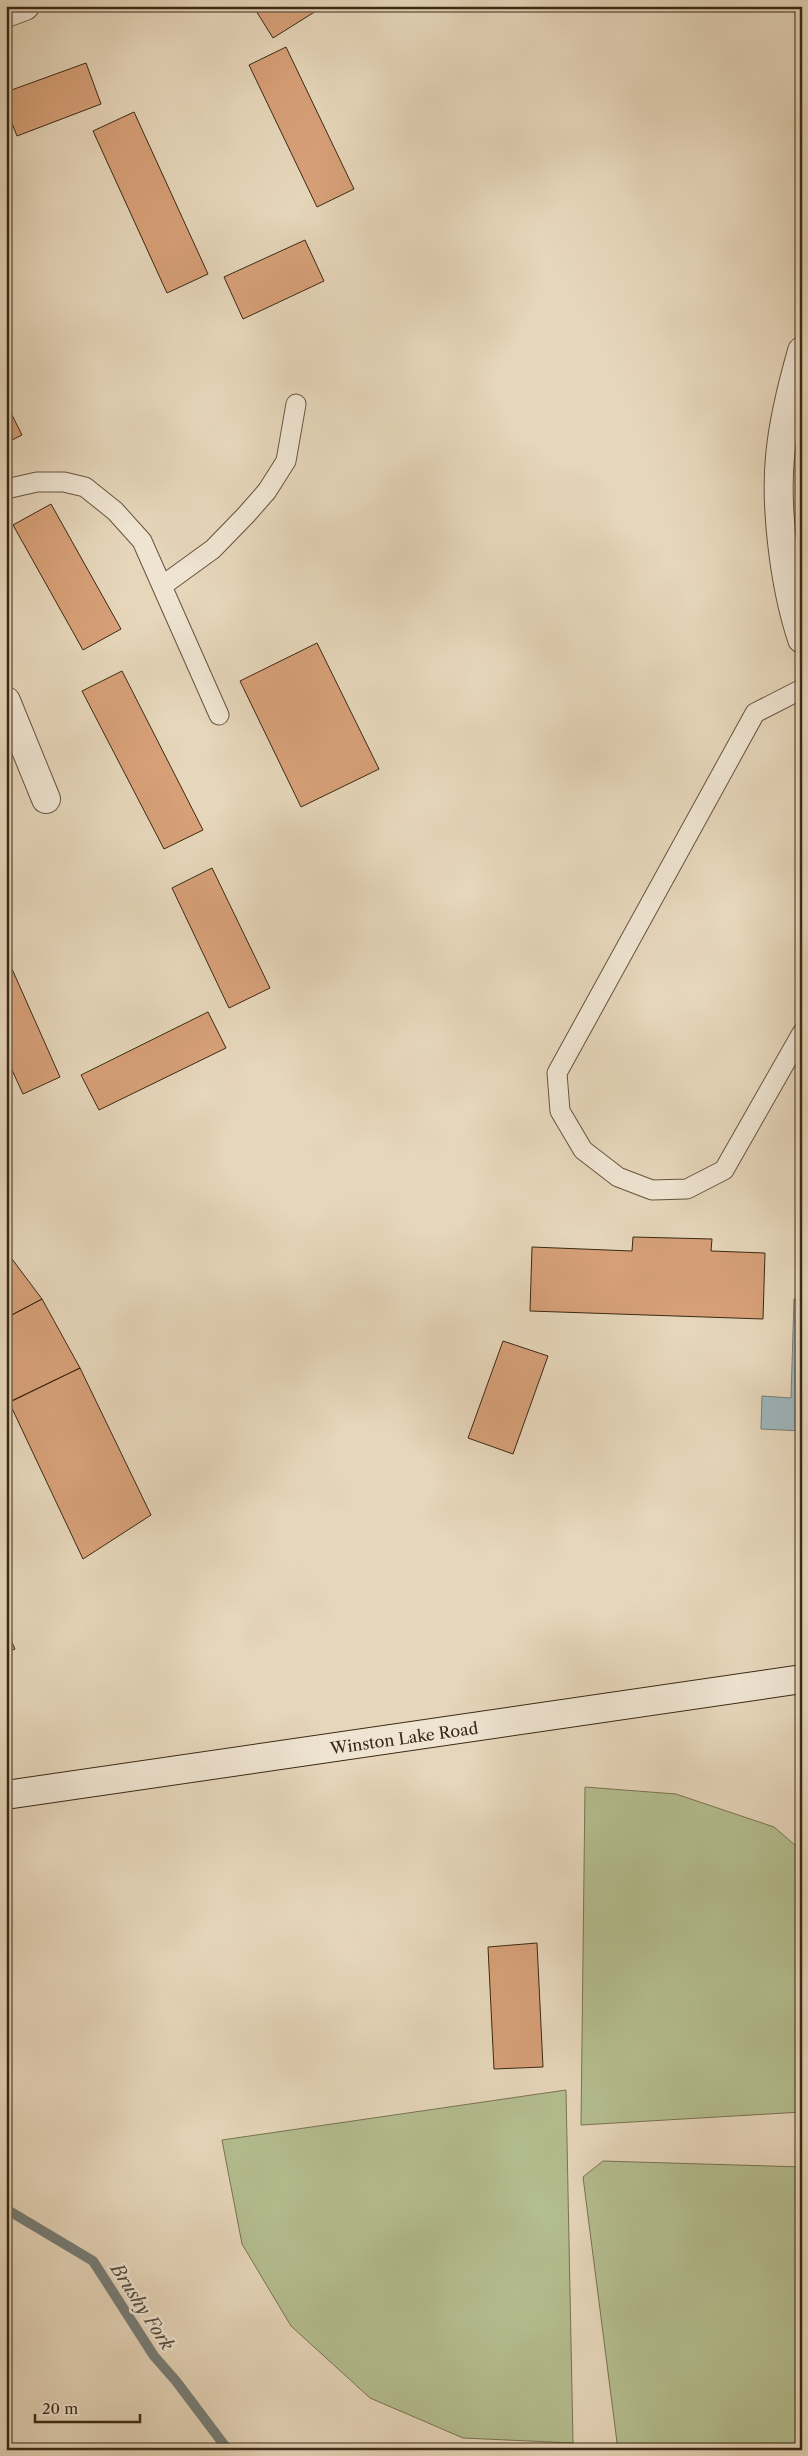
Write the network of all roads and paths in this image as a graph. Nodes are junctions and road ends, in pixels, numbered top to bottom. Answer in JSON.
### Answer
{"nodes":[{"id":1,"x":25,"y":6,"type":"edge"},
{"id":2,"x":6,"y":14,"type":"edge"},
{"id":3,"x":802,"y":352,"type":"edge"},
{"id":4,"x":296,"y":404,"type":"dead end"},
{"id":5,"x":6,"y":489,"type":"edge"},
{"id":6,"x":162,"y":586,"type":"junction"},
{"id":7,"x":802,"y":639,"type":"edge"},
{"id":8,"x":802,"y":689,"type":"edge"},
{"id":9,"x":6,"y":701,"type":"edge"},
{"id":10,"x":220,"y":715,"type":"dead end"},
{"id":11,"x":46,"y":799,"type":"dead end"},
{"id":12,"x":802,"y":1033,"type":"edge"},
{"id":13,"x":802,"y":1679,"type":"edge"},
{"id":14,"x":6,"y":1795,"type":"edge"}],
"edges":[{"from":1,"to":2,"type":"street"},
{"from":3,"to":7,"type":"street"},
{"from":4,"to":6,"type":"lane"},
{"from":5,"to":6,"type":"lane"},
{"from":6,"to":10,"type":"lane"},
{"from":8,"to":12,"type":"lane"},
{"from":9,"to":11,"type":"street"},
{"from":13,"to":14,"type":"street","name":"Winston Lake Road"}]}
